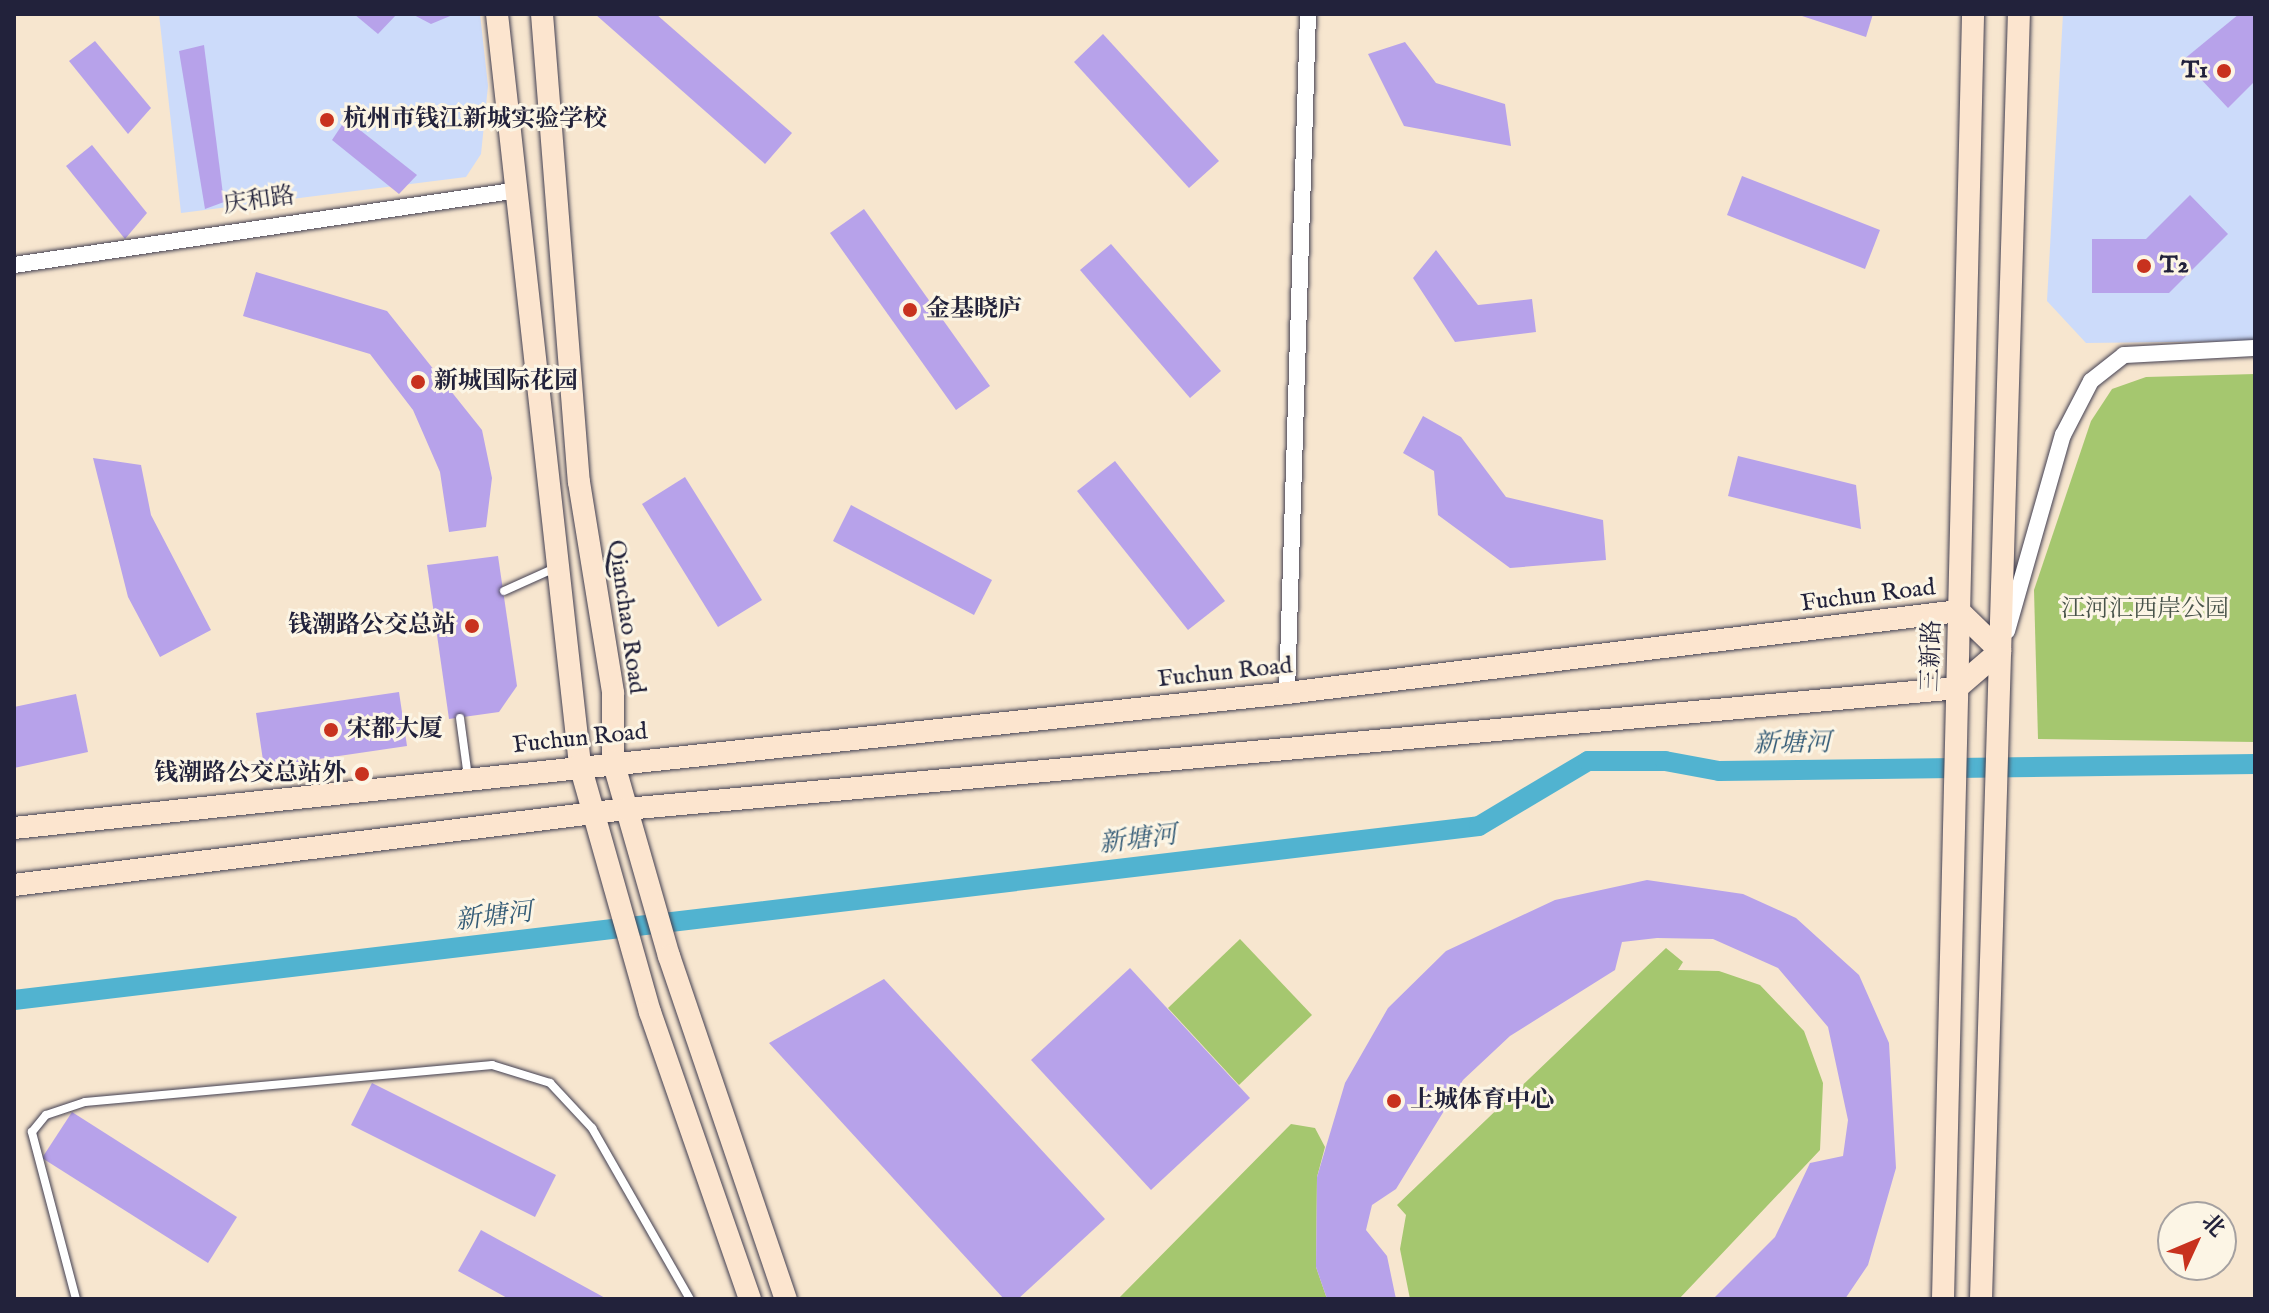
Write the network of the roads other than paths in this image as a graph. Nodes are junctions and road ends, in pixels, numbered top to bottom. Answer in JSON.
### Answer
{"nodes":[{"id":1,"x":497,"y":14,"type":"edge"},
{"id":2,"x":542,"y":14,"type":"edge"},
{"id":3,"x":1308,"y":14,"type":"edge"},
{"id":4,"x":1973,"y":14,"type":"edge"},
{"id":5,"x":2019,"y":14,"type":"edge"},
{"id":6,"x":512,"y":191,"type":"junction"},
{"id":7,"x":14,"y":265,"type":"edge"},
{"id":8,"x":2255,"y":348,"type":"edge"},
{"id":9,"x":555,"y":568,"type":"junction"},
{"id":10,"x":504,"y":591,"type":"dead end"},
{"id":11,"x":1959,"y":611,"type":"junction"},
{"id":12,"x":2000,"y":651,"type":"junction"},
{"id":13,"x":1957,"y":688,"type":"junction"},
{"id":14,"x":1287,"y":693,"type":"junction"},
{"id":15,"x":460,"y":718,"type":"dead end"},
{"id":16,"x":613,"y":761,"type":"junction"},
{"id":17,"x":580,"y":765,"type":"junction"},
{"id":18,"x":468,"y":777,"type":"junction"},
{"id":19,"x":626,"y":809,"type":"junction"},
{"id":20,"x":594,"y":813,"type":"junction"},
{"id":21,"x":14,"y":828,"type":"edge"},
{"id":22,"x":14,"y":885,"type":"edge"},
{"id":23,"x":76,"y":1299,"type":"edge"},
{"id":24,"x":690,"y":1299,"type":"edge"},
{"id":25,"x":750,"y":1299,"type":"edge"},
{"id":26,"x":786,"y":1299,"type":"edge"},
{"id":27,"x":1943,"y":1299,"type":"edge"},
{"id":28,"x":1981,"y":1299,"type":"edge"}],
"edges":[{"from":1,"to":6,"type":"main road"},
{"from":2,"to":16,"type":"main road","name":"Qianchao Road"},
{"from":3,"to":14,"type":"street"},
{"from":4,"to":11,"type":"main road","name":"三新路"},
{"from":5,"to":12,"type":"main road"},
{"from":6,"to":7,"type":"street","name":"庆和路"},
{"from":6,"to":9,"type":"main road"},
{"from":8,"to":12,"type":"street"},
{"from":9,"to":10,"type":"lane"},
{"from":9,"to":17,"type":"main road"},
{"from":11,"to":12,"type":"main road","name":"Fuchun Road"},
{"from":11,"to":13,"type":"main road","name":"三新路"},
{"from":11,"to":14,"type":"main road","name":"Fuchun Road"},
{"from":12,"to":13,"type":"main road"},
{"from":12,"to":28,"type":"main road"},
{"from":13,"to":19,"type":"main road"},
{"from":13,"to":27,"type":"main road","name":"三新路"},
{"from":14,"to":16,"type":"main road","name":"Fuchun Road"},
{"from":15,"to":18,"type":"lane"},
{"from":16,"to":17,"type":"main road","name":"Fuchun Road"},
{"from":16,"to":19,"type":"main road","name":"Qianchao Road"},
{"from":17,"to":18,"type":"main road","name":"Fuchun Road"},
{"from":17,"to":20,"type":"main road"},
{"from":18,"to":21,"type":"main road","name":"Fuchun Road"},
{"from":19,"to":20,"type":"main road"},
{"from":19,"to":26,"type":"main road","name":"Qianchao Road"},
{"from":20,"to":22,"type":"main road"},
{"from":20,"to":25,"type":"main road"},
{"from":23,"to":24,"type":"lane"}]}
